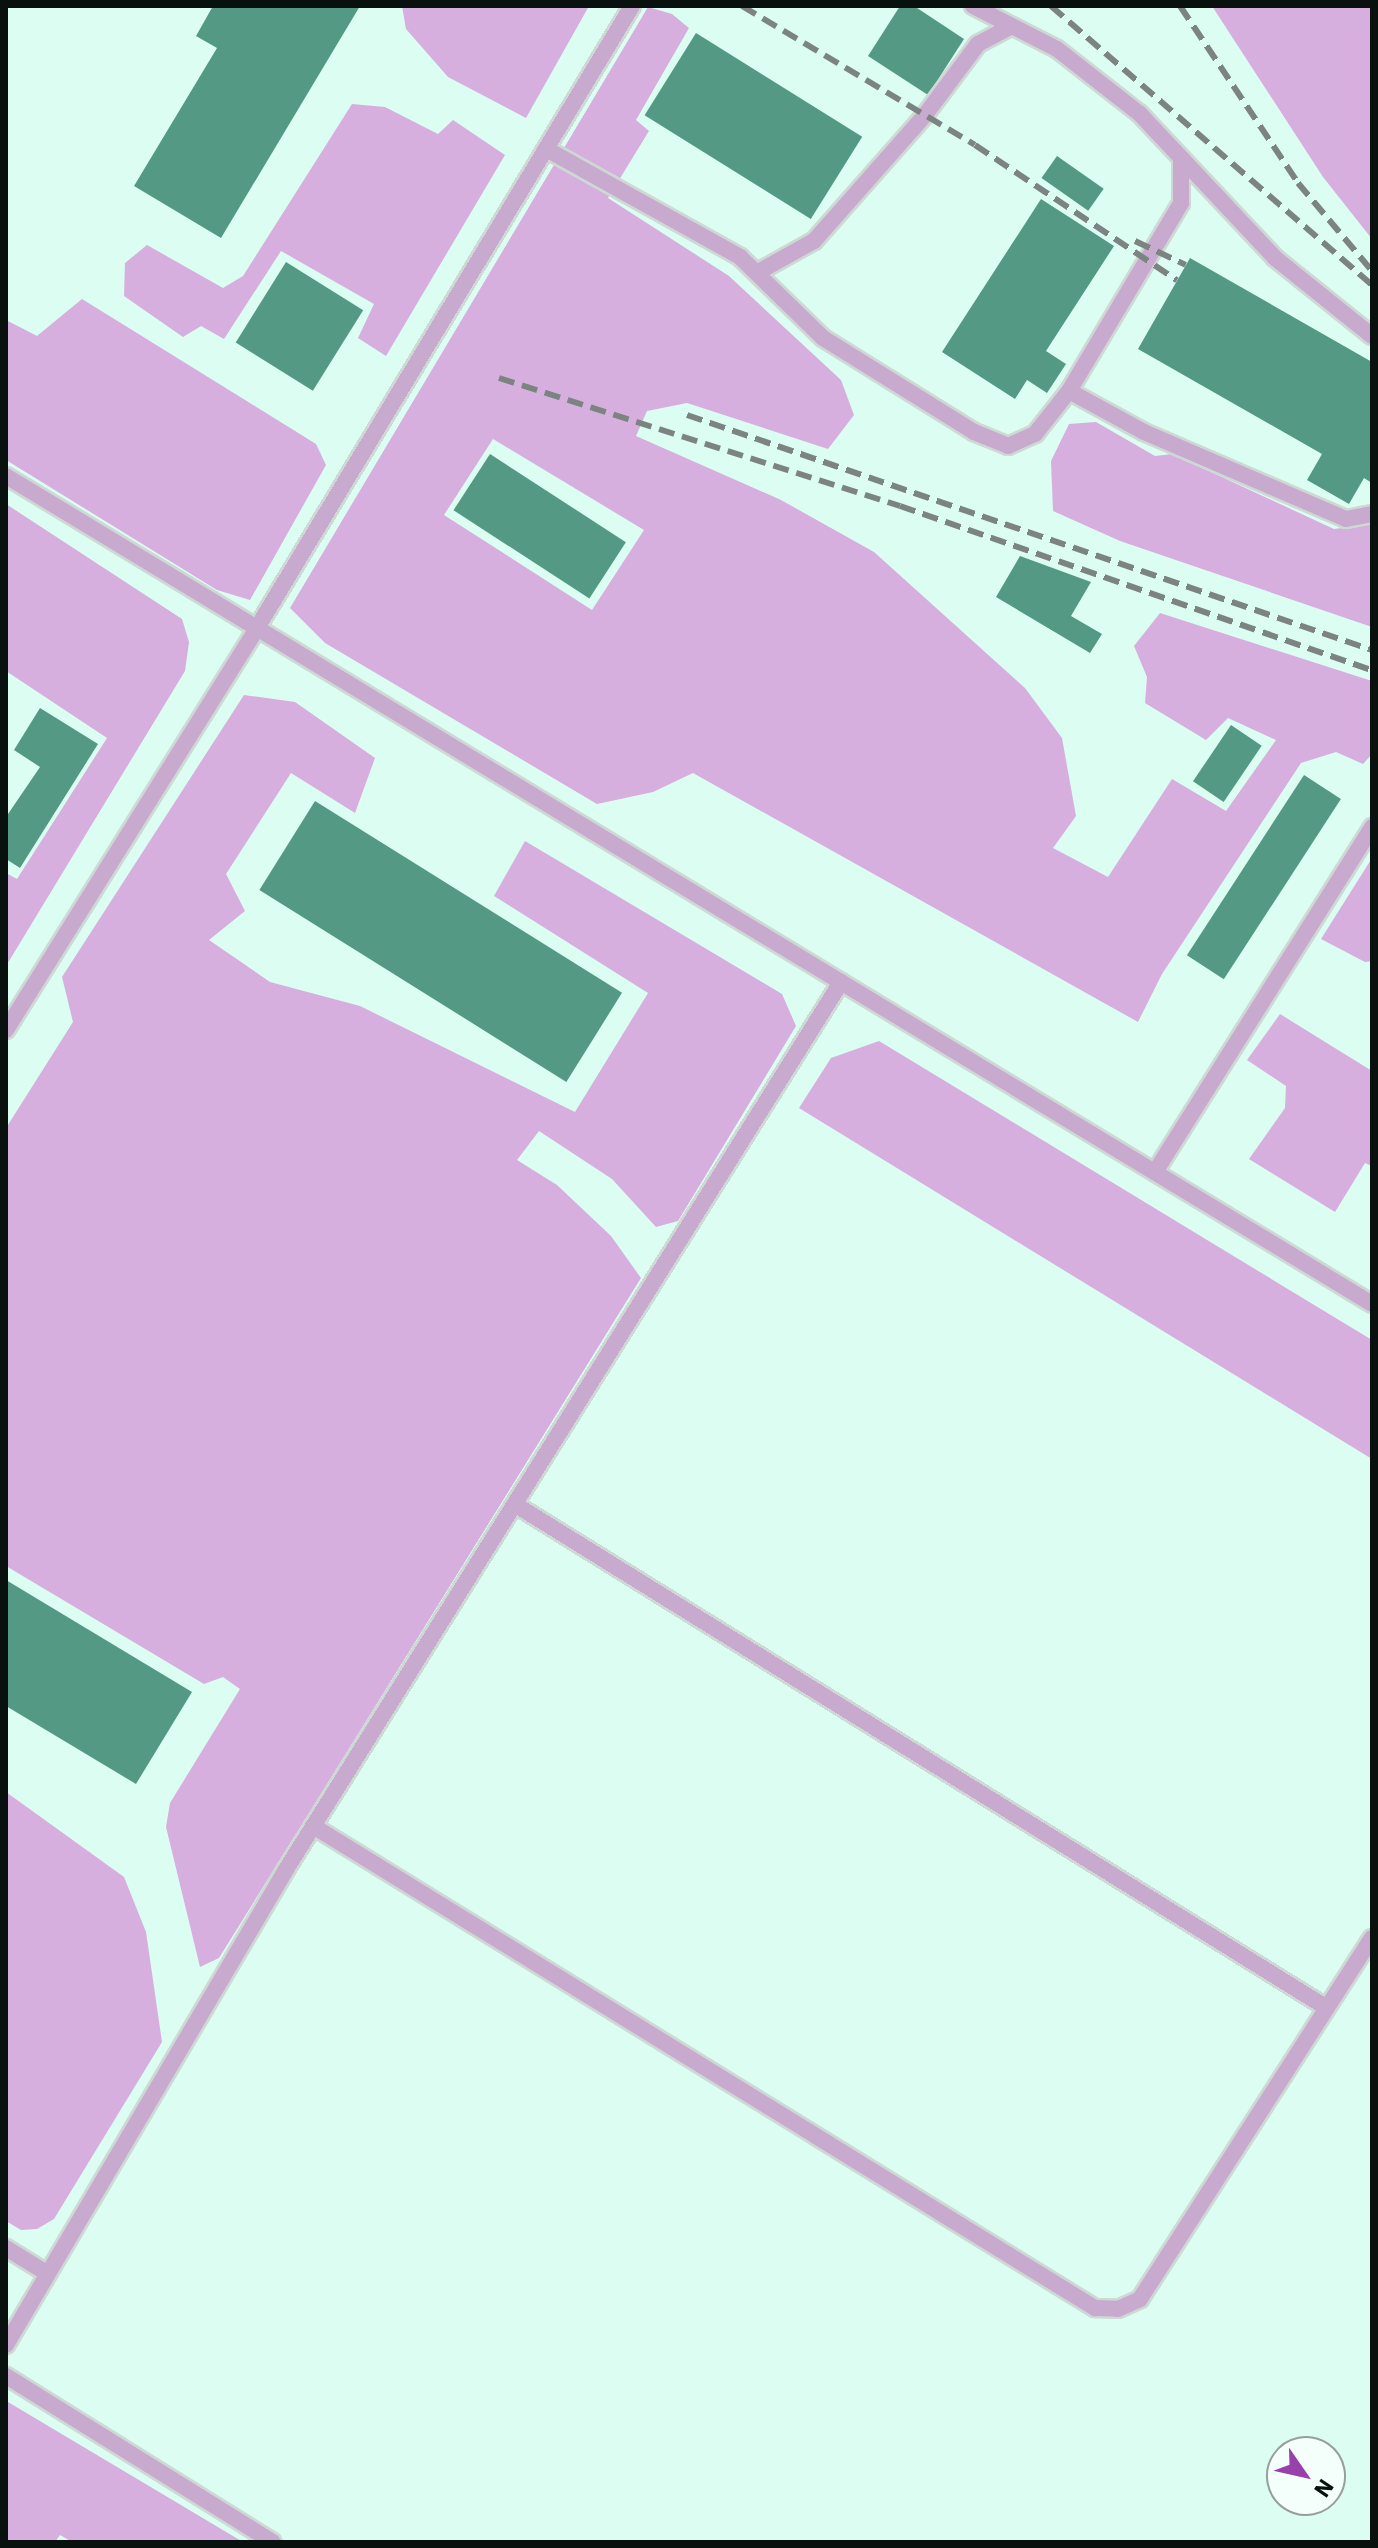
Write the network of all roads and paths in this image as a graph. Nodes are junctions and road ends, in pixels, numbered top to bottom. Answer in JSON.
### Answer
{"nodes":[{"id":1,"x":632,"y":6,"type":"edge"},
{"id":2,"x":973,"y":6,"type":"edge"},
{"id":3,"x":1012,"y":26,"type":"junction"},
{"id":4,"x":546,"y":149,"type":"junction"},
{"id":5,"x":1181,"y":158,"type":"junction"},
{"id":6,"x":760,"y":271,"type":"junction"},
{"id":7,"x":1372,"y":336,"type":"edge"},
{"id":8,"x":1069,"y":391,"type":"junction"},
{"id":9,"x":6,"y":476,"type":"edge"},
{"id":10,"x":1372,"y":514,"type":"edge"},
{"id":11,"x":257,"y":628,"type":"junction"},
{"id":12,"x":1372,"y":827,"type":"edge"},
{"id":13,"x":841,"y":982,"type":"junction"},
{"id":14,"x":6,"y":1030,"type":"edge"},
{"id":15,"x":1155,"y":1172,"type":"junction"},
{"id":16,"x":1372,"y":1304,"type":"edge"},
{"id":17,"x":516,"y":1505,"type":"junction"},
{"id":18,"x":313,"y":1826,"type":"junction"},
{"id":19,"x":1372,"y":1938,"type":"edge"},
{"id":20,"x":1327,"y":2008,"type":"junction"},
{"id":21,"x":6,"y":2248,"type":"edge"},
{"id":22,"x":48,"y":2274,"type":"junction"},
{"id":23,"x":6,"y":2345,"type":"edge"},
{"id":24,"x":6,"y":2376,"type":"edge"},
{"id":25,"x":273,"y":2542,"type":"edge"}],
"edges":[{"from":1,"to":4,"type":"lane"},
{"from":2,"to":3,"type":"lane"},
{"from":3,"to":5,"type":"lane"},
{"from":3,"to":6,"type":"lane"},
{"from":4,"to":6,"type":"lane"},
{"from":4,"to":11,"type":"lane"},
{"from":5,"to":7,"type":"lane"},
{"from":5,"to":8,"type":"lane"},
{"from":6,"to":8,"type":"lane"},
{"from":8,"to":10,"type":"lane"},
{"from":9,"to":11,"type":"lane"},
{"from":11,"to":13,"type":"lane"},
{"from":11,"to":14,"type":"lane"},
{"from":12,"to":15,"type":"lane"},
{"from":13,"to":15,"type":"lane"},
{"from":13,"to":17,"type":"lane"},
{"from":15,"to":16,"type":"lane"},
{"from":17,"to":18,"type":"lane"},
{"from":17,"to":20,"type":"lane"},
{"from":18,"to":20,"type":"lane"},
{"from":18,"to":22,"type":"lane"},
{"from":19,"to":20,"type":"lane"},
{"from":21,"to":22,"type":"lane"},
{"from":22,"to":23,"type":"lane"},
{"from":24,"to":25,"type":"lane"}]}
